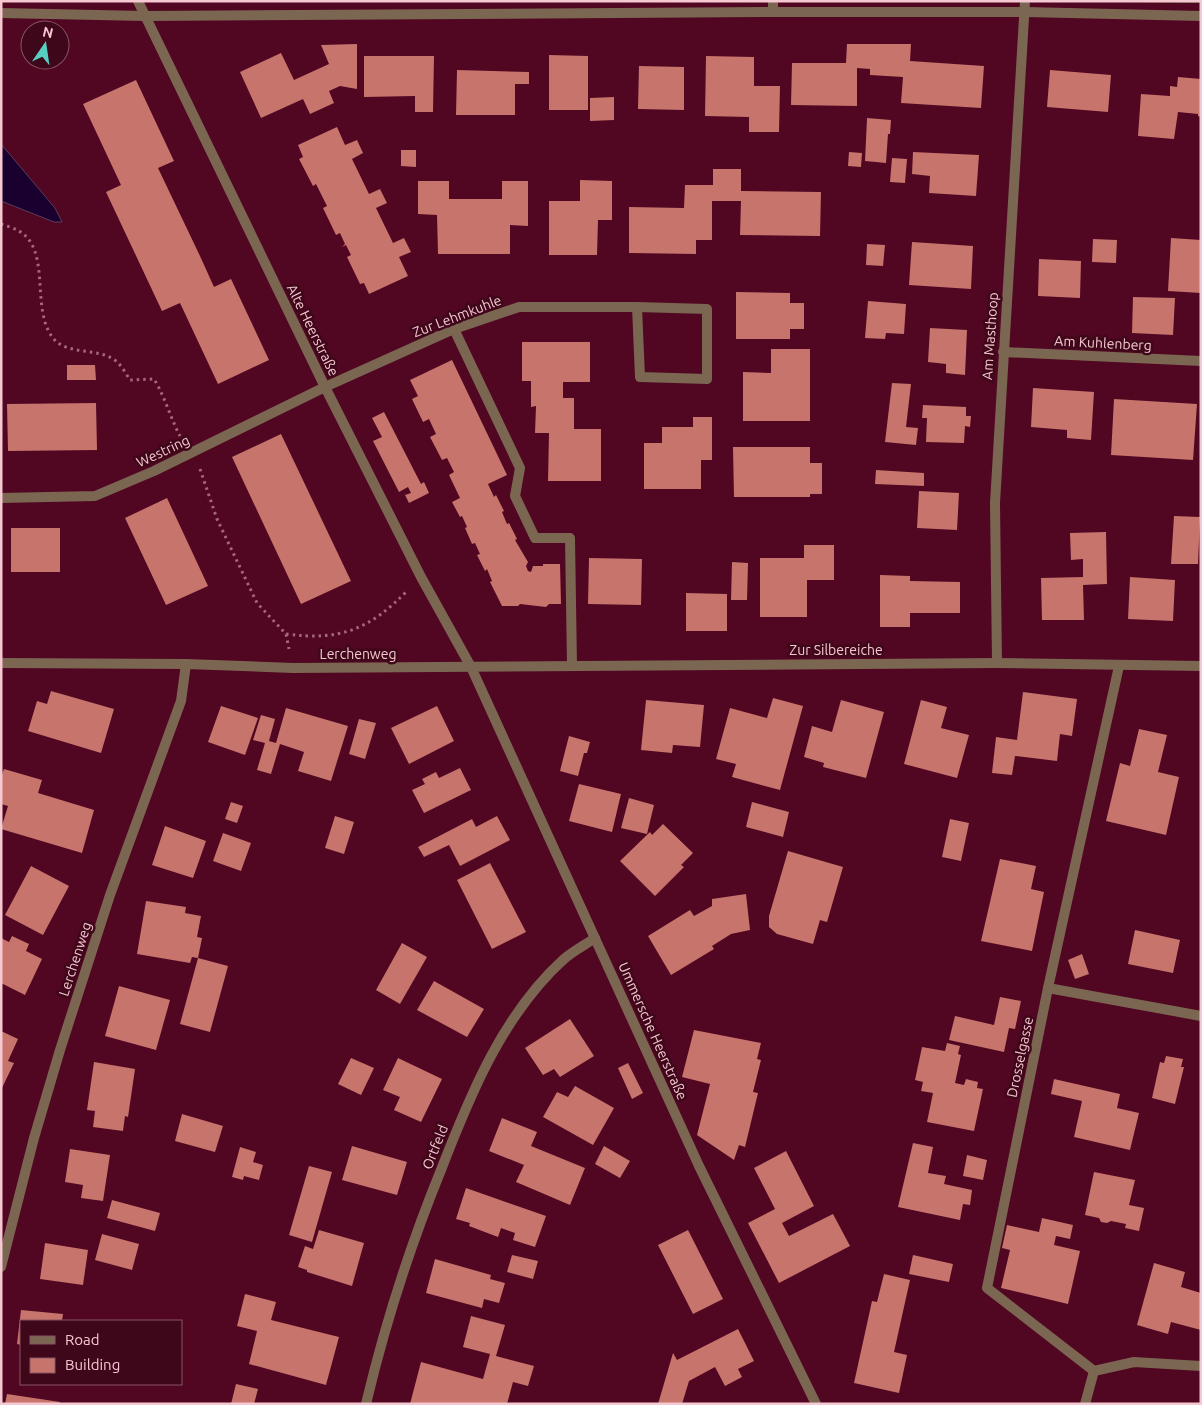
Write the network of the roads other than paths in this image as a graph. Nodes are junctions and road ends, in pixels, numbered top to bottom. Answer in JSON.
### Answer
{"nodes":[{"id":1,"x":138,"y":1,"type":"edge"},
{"id":2,"x":773,"y":1,"type":"edge"},
{"id":3,"x":1025,"y":1,"type":"edge"},
{"id":4,"x":773,"y":12,"type":"junction"},
{"id":5,"x":1025,"y":12,"type":"junction"},
{"id":6,"x":1,"y":13,"type":"edge"},
{"id":7,"x":145,"y":16,"type":"junction"},
{"id":8,"x":1201,"y":16,"type":"edge"},
{"id":9,"x":637,"y":307,"type":"junction"},
{"id":10,"x":454,"y":330,"type":"junction"},
{"id":11,"x":1003,"y":352,"type":"junction"},
{"id":12,"x":1201,"y":361,"type":"edge"},
{"id":13,"x":325,"y":387,"type":"junction"},
{"id":14,"x":1,"y":498,"type":"edge"},
{"id":15,"x":1,"y":662,"type":"edge"},
{"id":16,"x":997,"y":663,"type":"junction"},
{"id":17,"x":186,"y":664,"type":"junction"},
{"id":18,"x":572,"y":666,"type":"junction"},
{"id":19,"x":1119,"y":666,"type":"junction"},
{"id":20,"x":1201,"y":666,"type":"edge"},
{"id":21,"x":471,"y":667,"type":"junction"},
{"id":22,"x":595,"y":938,"type":"junction"},
{"id":23,"x":1048,"y":988,"type":"junction"},
{"id":24,"x":1201,"y":1016,"type":"edge"},
{"id":25,"x":1,"y":1267,"type":"edge"},
{"id":26,"x":1201,"y":1366,"type":"edge"},
{"id":27,"x":1094,"y":1371,"type":"junction"},
{"id":28,"x":366,"y":1404,"type":"edge"},
{"id":29,"x":816,"y":1404,"type":"edge"},
{"id":30,"x":1084,"y":1404,"type":"edge"}],
"edges":[{"from":1,"to":7,"type":"street","name":"Alte Heerstraße"},
{"from":2,"to":4,"type":"street"},
{"from":3,"to":5,"type":"street","name":"Am Masthoop"},
{"from":4,"to":5,"type":"street"},
{"from":4,"to":7,"type":"street"},
{"from":5,"to":8,"type":"street"},
{"from":5,"to":11,"type":"street","name":"Am Masthoop"},
{"from":6,"to":7,"type":"street"},
{"from":7,"to":13,"type":"street","name":"Alte Heerstraße"},
{"from":9,"to":9,"type":"street","name":"Zur Lehmkuhle"},
{"from":9,"to":10,"type":"street","name":"Zur Lehmkuhle"},
{"from":10,"to":13,"type":"street","name":"Zur Lehmkuhle"},
{"from":10,"to":18,"type":"street"},
{"from":11,"to":12,"type":"street","name":"Am Kuhlenberg"},
{"from":11,"to":16,"type":"street","name":"Am Masthoop"},
{"from":13,"to":14,"type":"street","name":"Westring"},
{"from":13,"to":21,"type":"street","name":"Alte Heerstraße"},
{"from":15,"to":17,"type":"street","name":"Lerchenweg"},
{"from":16,"to":18,"type":"street","name":"Zur Silbereiche"},
{"from":16,"to":19,"type":"street","name":"Zur Silbereiche"},
{"from":17,"to":21,"type":"street","name":"Lerchenweg"},
{"from":17,"to":25,"type":"street","name":"Lerchenweg"},
{"from":18,"to":21,"type":"street","name":"Zur Silbereiche"},
{"from":19,"to":20,"type":"street","name":"Zur Silbereiche"},
{"from":19,"to":23,"type":"street","name":"Drosselgasse"},
{"from":21,"to":22,"type":"street","name":"Ummersche Heerstraße"},
{"from":22,"to":28,"type":"street","name":"Ortfeld"},
{"from":22,"to":29,"type":"street","name":"Ummersche Heerstraße"},
{"from":23,"to":24,"type":"street"},
{"from":23,"to":27,"type":"street","name":"Drosselgasse"},
{"from":26,"to":27,"type":"street"},
{"from":27,"to":30,"type":"street"}]}
